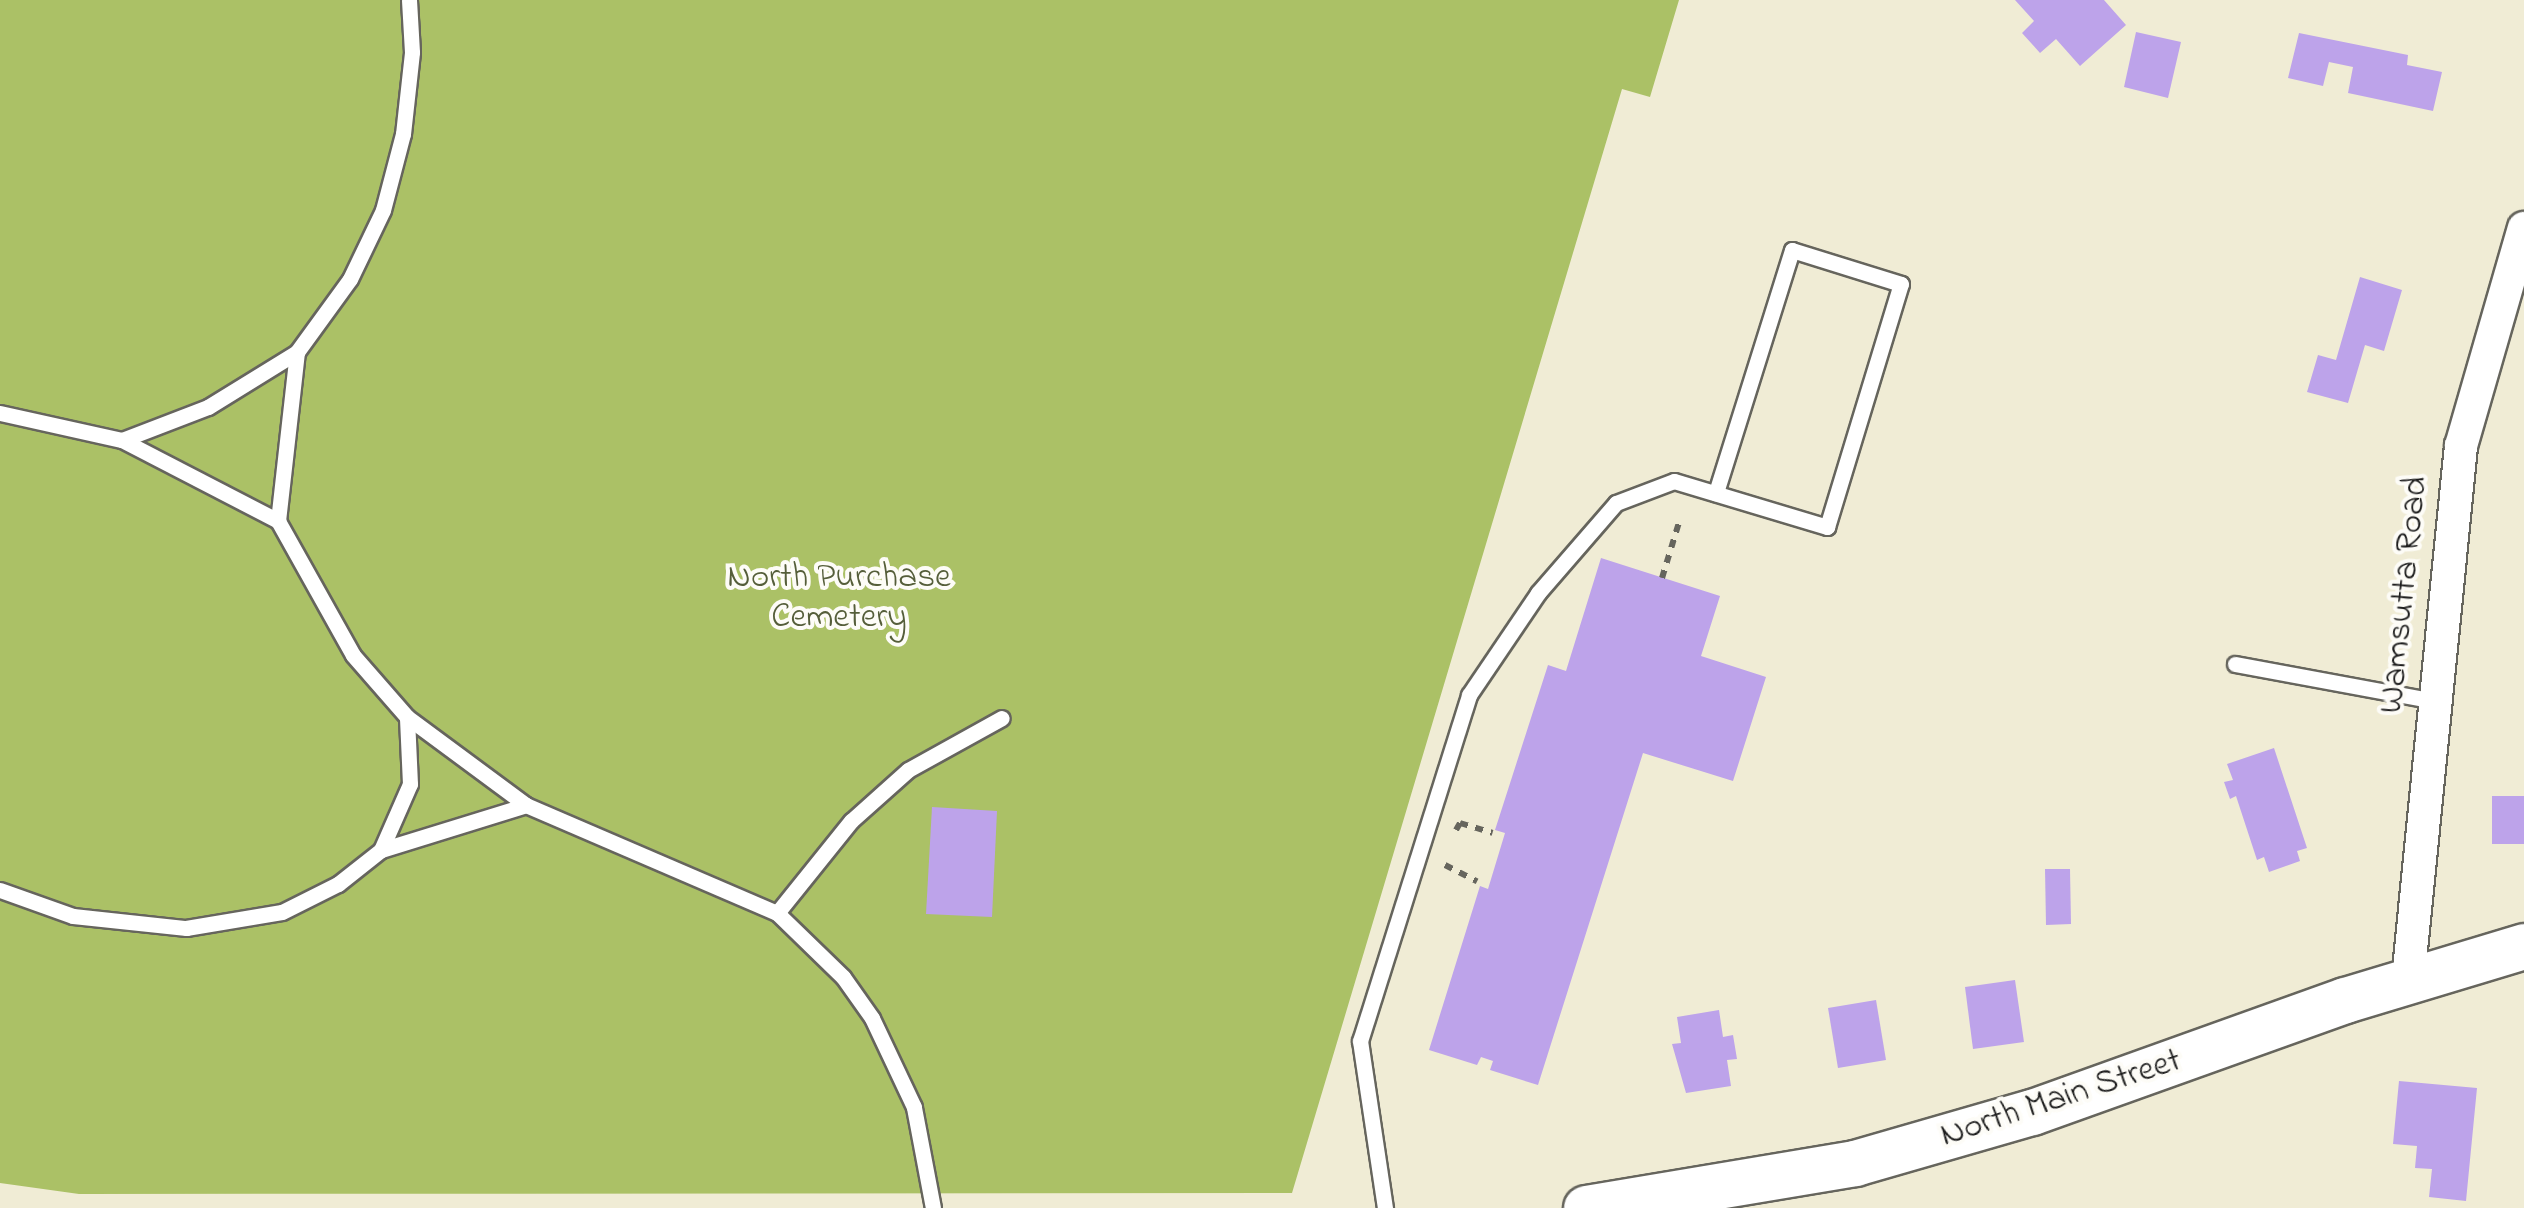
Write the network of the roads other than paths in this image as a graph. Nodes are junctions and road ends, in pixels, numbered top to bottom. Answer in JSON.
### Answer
{"nodes":[{"id":1,"x":409,"y":0,"type":"edge"},
{"id":2,"x":2524,"y":228,"type":"edge"},
{"id":3,"x":297,"y":352,"type":"junction"},
{"id":4,"x":0,"y":413,"type":"edge"},
{"id":5,"x":122,"y":440,"type":"junction"},
{"id":6,"x":1716,"y":493,"type":"junction"},
{"id":7,"x":278,"y":521,"type":"junction"},
{"id":8,"x":2235,"y":664,"type":"dead end"},
{"id":9,"x":2434,"y":700,"type":"junction"},
{"id":10,"x":407,"y":716,"type":"junction"},
{"id":11,"x":1002,"y":718,"type":"dead end"},
{"id":12,"x":526,"y":805,"type":"junction"},
{"id":13,"x":381,"y":850,"type":"junction"},
{"id":14,"x":0,"y":890,"type":"edge"},
{"id":15,"x":777,"y":913,"type":"junction"},
{"id":16,"x":2524,"y":946,"type":"edge"},
{"id":17,"x":2408,"y":980,"type":"junction"},
{"id":18,"x":933,"y":1208,"type":"edge"},
{"id":19,"x":1386,"y":1208,"type":"edge"},
{"id":20,"x":1586,"y":1208,"type":"edge"}],
"edges":[{"from":1,"to":3,"type":"lane"},
{"from":2,"to":9,"type":"street","name":"Wamsutta Road"},
{"from":3,"to":5,"type":"lane"},
{"from":3,"to":7,"type":"lane"},
{"from":4,"to":5,"type":"lane"},
{"from":5,"to":7,"type":"lane"},
{"from":6,"to":6,"type":"lane"},
{"from":6,"to":19,"type":"lane"},
{"from":7,"to":10,"type":"lane"},
{"from":8,"to":9,"type":"lane"},
{"from":9,"to":17,"type":"street","name":"Wamsutta Road"},
{"from":10,"to":12,"type":"lane"},
{"from":10,"to":13,"type":"lane"},
{"from":11,"to":15,"type":"lane"},
{"from":12,"to":13,"type":"lane"},
{"from":12,"to":15,"type":"lane"},
{"from":13,"to":14,"type":"lane"},
{"from":15,"to":18,"type":"lane"},
{"from":16,"to":17,"type":"main road","name":"North Main Street"},
{"from":17,"to":20,"type":"main road","name":"North Main Street"}]}
